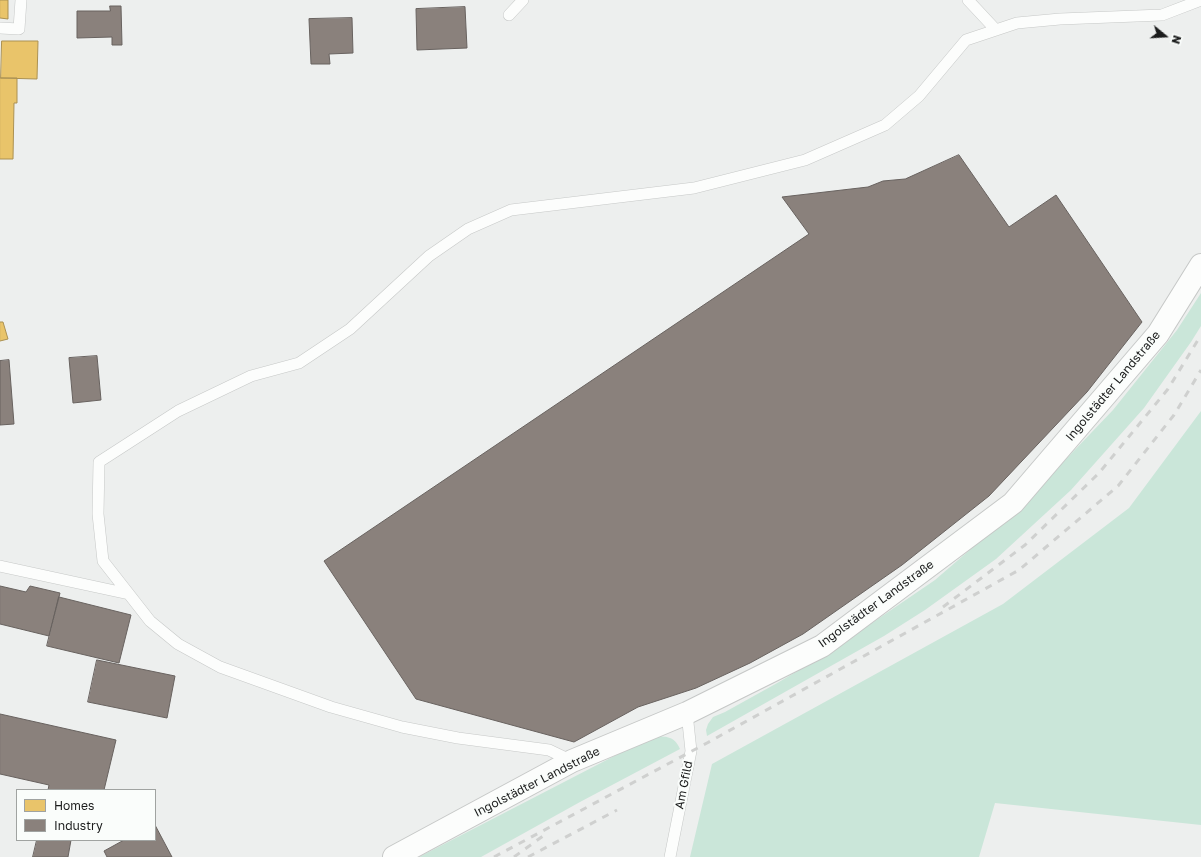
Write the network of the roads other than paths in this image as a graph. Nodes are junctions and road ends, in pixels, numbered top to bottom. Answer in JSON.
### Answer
{"nodes":[{"id":1,"x":21,"y":0,"type":"edge"},
{"id":2,"x":523,"y":0,"type":"edge"},
{"id":3,"x":968,"y":0,"type":"edge"},
{"id":4,"x":1201,"y":0,"type":"edge"},
{"id":5,"x":509,"y":15,"type":"dead end"},
{"id":6,"x":0,"y":28,"type":"edge"},
{"id":7,"x":996,"y":30,"type":"junction"},
{"id":8,"x":1201,"y":264,"type":"edge"},
{"id":9,"x":0,"y":566,"type":"edge"},
{"id":10,"x":129,"y":594,"type":"junction"},
{"id":11,"x":686,"y":713,"type":"junction"},
{"id":12,"x":572,"y":761,"type":"junction"},
{"id":13,"x":394,"y":857,"type":"edge"},
{"id":14,"x":670,"y":857,"type":"edge"}],
"edges":[{"from":1,"to":6,"type":"lane"},
{"from":2,"to":5,"type":"lane"},
{"from":3,"to":7,"type":"lane"},
{"from":4,"to":7,"type":"lane"},
{"from":7,"to":10,"type":"lane"},
{"from":8,"to":11,"type":"street","name":"Ingolstädter Landstraße"},
{"from":9,"to":10,"type":"lane"},
{"from":10,"to":12,"type":"lane"},
{"from":11,"to":12,"type":"street","name":"Ingolstädter Landstraße"},
{"from":11,"to":14,"type":"lane","name":"Am Gfild"},
{"from":12,"to":13,"type":"street","name":"Ingolstädter Landstraße"}]}
